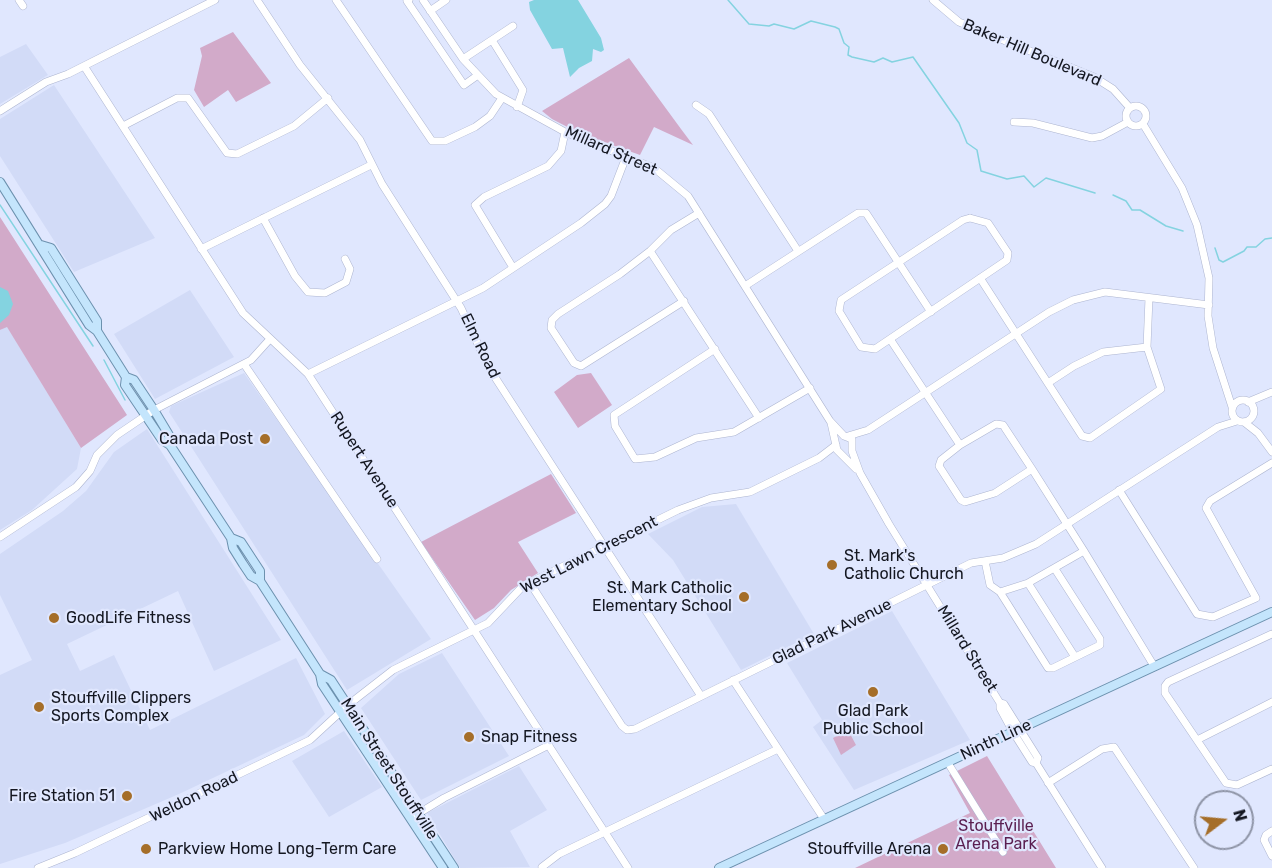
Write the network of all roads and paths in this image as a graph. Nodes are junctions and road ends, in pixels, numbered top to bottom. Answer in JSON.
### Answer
{"nodes":[{"id":1,"x":215,"y":0,"type":"edge"},
{"id":2,"x":256,"y":0,"type":"edge"},
{"id":3,"x":409,"y":0,"type":"edge"},
{"id":4,"x":423,"y":0,"type":"edge"},
{"id":5,"x":446,"y":0,"type":"edge"},
{"id":6,"x":933,"y":0,"type":"edge"},
{"id":7,"x":339,"y":1,"type":"edge"},
{"id":8,"x":430,"y":11,"type":"junction"},
{"id":9,"x":513,"y":26,"type":"dead end"},
{"id":10,"x":492,"y":39,"type":"junction"},
{"id":11,"x":463,"y":59,"type":"junction"},
{"id":12,"x":84,"y":66,"type":"junction"},
{"id":13,"x":478,"y":75,"type":"junction"},
{"id":14,"x":328,"y":98,"type":"junction"},
{"id":15,"x":502,"y":98,"type":"junction"},
{"id":16,"x":696,"y":105,"type":"dead end"},
{"id":17,"x":517,"y":107,"type":"junction"},
{"id":18,"x":1130,"y":108,"type":"junction"},
{"id":19,"x":0,"y":111,"type":"edge"},
{"id":20,"x":1014,"y":122,"type":"dead end"},
{"id":21,"x":1128,"y":122,"type":"junction"},
{"id":22,"x":1143,"y":124,"type":"junction"},
{"id":23,"x":123,"y":126,"type":"junction"},
{"id":24,"x":565,"y":132,"type":"junction"},
{"id":25,"x":626,"y":157,"type":"junction"},
{"id":26,"x":371,"y":165,"type":"junction"},
{"id":27,"x":0,"y":182,"type":"edge"},
{"id":28,"x":699,"y":213,"type":"junction"},
{"id":29,"x":263,"y":218,"type":"junction"},
{"id":30,"x":201,"y":249,"type":"junction"},
{"id":31,"x":650,"y":251,"type":"junction"},
{"id":32,"x":798,"y":251,"type":"junction"},
{"id":33,"x":345,"y":259,"type":"dead end"},
{"id":34,"x":899,"y":262,"type":"junction"},
{"id":35,"x":512,"y":266,"type":"junction"},
{"id":36,"x":980,"y":278,"type":"junction"},
{"id":37,"x":745,"y":286,"type":"junction"},
{"id":38,"x":1149,"y":298,"type":"junction"},
{"id":39,"x":457,"y":301,"type":"junction"},
{"id":40,"x":684,"y":301,"type":"junction"},
{"id":41,"x":1209,"y":305,"type":"junction"},
{"id":42,"x":931,"y":312,"type":"junction"},
{"id":43,"x":1016,"y":333,"type":"junction"},
{"id":44,"x":270,"y":339,"type":"junction"},
{"id":45,"x":890,"y":339,"type":"junction"},
{"id":46,"x":1148,"y":346,"type":"junction"},
{"id":47,"x":715,"y":349,"type":"junction"},
{"id":48,"x":244,"y":364,"type":"junction"},
{"id":49,"x":308,"y":374,"type":"junction"},
{"id":50,"x":126,"y":377,"type":"junction"},
{"id":51,"x":1048,"y":383,"type":"junction"},
{"id":52,"x":1228,"y":387,"type":"junction"},
{"id":53,"x":810,"y":388,"type":"junction"},
{"id":54,"x":926,"y":392,"type":"junction"},
{"id":55,"x":1270,"y":393,"type":"edge"},
{"id":56,"x":1246,"y":401,"type":"junction"},
{"id":57,"x":1232,"y":409,"type":"junction"},
{"id":58,"x":154,"y":410,"type":"junction"},
{"id":59,"x":1253,"y":414,"type":"junction"},
{"id":60,"x":145,"y":416,"type":"junction"},
{"id":61,"x":759,"y":418,"type":"junction"},
{"id":62,"x":830,"y":421,"type":"junction"},
{"id":63,"x":1241,"y":421,"type":"junction"},
{"id":64,"x":1218,"y":427,"type":"junction"},
{"id":65,"x":868,"y":430,"type":"junction"},
{"id":66,"x":1258,"y":433,"type":"junction"},
{"id":67,"x":846,"y":436,"type":"junction"},
{"id":68,"x":836,"y":444,"type":"junction"},
{"id":69,"x":960,"y":445,"type":"junction"},
{"id":70,"x":170,"y":446,"type":"junction"},
{"id":71,"x":853,"y":449,"type":"junction"},
{"id":72,"x":1272,"y":452,"type":"edge"},
{"id":73,"x":842,"y":454,"type":"junction"},
{"id":74,"x":819,"y":458,"type":"junction"},
{"id":75,"x":1272,"y":463,"type":"edge"},
{"id":76,"x":1032,"y":469,"type":"junction"},
{"id":77,"x":860,"y":473,"type":"junction"},
{"id":78,"x":1119,"y":490,"type":"junction"},
{"id":79,"x":1066,"y":524,"type":"junction"},
{"id":80,"x":0,"y":537,"type":"edge"},
{"id":81,"x":604,"y":547,"type":"junction"},
{"id":82,"x":1084,"y":551,"type":"junction"},
{"id":83,"x":376,"y":560,"type":"dead end"},
{"id":84,"x":985,"y":561,"type":"junction"},
{"id":85,"x":1055,"y":569,"type":"junction"},
{"id":86,"x":530,"y":583,"type":"junction"},
{"id":87,"x":1028,"y":583,"type":"junction"},
{"id":88,"x":927,"y":585,"type":"junction"},
{"id":89,"x":1000,"y":592,"type":"junction"},
{"id":90,"x":1272,"y":612,"type":"edge"},
{"id":91,"x":474,"y":630,"type":"junction"},
{"id":92,"x":1272,"y":634,"type":"edge"},
{"id":93,"x":1075,"y":657,"type":"junction"},
{"id":94,"x":1154,"y":666,"type":"junction"},
{"id":95,"x":733,"y":680,"type":"junction"},
{"id":96,"x":701,"y":696,"type":"junction"},
{"id":97,"x":1272,"y":702,"type":"edge"},
{"id":98,"x":344,"y":709,"type":"junction"},
{"id":99,"x":1016,"y":731,"type":"junction"},
{"id":100,"x":1197,"y":740,"type":"junction"},
{"id":101,"x":549,"y":745,"type":"junction"},
{"id":102,"x":778,"y":749,"type":"junction"},
{"id":103,"x":948,"y":763,"type":"junction"},
{"id":104,"x":1272,"y":769,"type":"edge"},
{"id":105,"x":1048,"y":783,"type":"junction"},
{"id":106,"x":415,"y":816,"type":"junction"},
{"id":107,"x":824,"y":819,"type":"junction"},
{"id":108,"x":1272,"y":831,"type":"edge"},
{"id":109,"x":605,"y":832,"type":"junction"},
{"id":110,"x":1003,"y":852,"type":"dead end"},
{"id":111,"x":1272,"y":856,"type":"edge"},
{"id":112,"x":43,"y":867,"type":"edge"},
{"id":113,"x":542,"y":867,"type":"edge"},
{"id":114,"x":443,"y":868,"type":"edge"},
{"id":115,"x":454,"y":868,"type":"edge"},
{"id":116,"x":628,"y":868,"type":"edge"},
{"id":117,"x":720,"y":868,"type":"edge"},
{"id":118,"x":1102,"y":868,"type":"edge"},
{"id":119,"x":1194,"y":868,"type":"edge"}],
"edges":[{"from":1,"to":12,"type":"street"},
{"from":2,"to":14,"type":"street","name":"Elm Road"},
{"from":3,"to":13,"type":"street"},
{"from":4,"to":8,"type":"street","name":"Millard Street"},
{"from":5,"to":8,"type":"street"},
{"from":6,"to":18,"type":"street","name":"Baker Hill Boulevard"},
{"from":7,"to":15,"type":"street"},
{"from":8,"to":11,"type":"street","name":"Millard Street"},
{"from":9,"to":10,"type":"street"},
{"from":10,"to":11,"type":"street"},
{"from":10,"to":17,"type":"street"},
{"from":11,"to":13,"type":"street","name":"Millard Street"},
{"from":12,"to":19,"type":"street"},
{"from":12,"to":23,"type":"street","name":"Rupert Avenue"},
{"from":13,"to":15,"type":"street","name":"Millard Street"},
{"from":14,"to":23,"type":"street"},
{"from":14,"to":26,"type":"street","name":"Elm Road"},
{"from":15,"to":17,"type":"street","name":"Millard Street"},
{"from":16,"to":32,"type":"street"},
{"from":17,"to":24,"type":"street","name":"Millard Street"},
{"from":18,"to":21,"type":"street"},
{"from":18,"to":22,"type":"street"},
{"from":20,"to":21,"type":"street"},
{"from":21,"to":22,"type":"street"},
{"from":22,"to":41,"type":"street"},
{"from":23,"to":30,"type":"street","name":"Rupert Avenue"},
{"from":24,"to":25,"type":"street","name":"Millard Street"},
{"from":24,"to":35,"type":"street"},
{"from":25,"to":28,"type":"street","name":"Millard Street"},
{"from":25,"to":35,"type":"street"},
{"from":26,"to":29,"type":"street"},
{"from":26,"to":39,"type":"street","name":"Elm Road"},
{"from":27,"to":50,"type":"main road","name":"Main Street Stouffville"},
{"from":28,"to":31,"type":"street"},
{"from":28,"to":37,"type":"street","name":"Millard Street"},
{"from":29,"to":30,"type":"street"},
{"from":29,"to":33,"type":"street"},
{"from":30,"to":44,"type":"street","name":"Rupert Avenue"},
{"from":31,"to":40,"type":"street"},
{"from":31,"to":40,"type":"street"},
{"from":32,"to":34,"type":"street"},
{"from":32,"to":37,"type":"street"},
{"from":34,"to":36,"type":"street"},
{"from":34,"to":42,"type":"street"},
{"from":34,"to":45,"type":"street"},
{"from":35,"to":39,"type":"street"},
{"from":36,"to":42,"type":"street"},
{"from":36,"to":43,"type":"street"},
{"from":37,"to":53,"type":"street","name":"Millard Street"},
{"from":38,"to":41,"type":"street"},
{"from":38,"to":43,"type":"street"},
{"from":38,"to":46,"type":"street"},
{"from":39,"to":49,"type":"street"},
{"from":39,"to":81,"type":"street","name":"Elm Road"},
{"from":40,"to":47,"type":"street"},
{"from":41,"to":52,"type":"street"},
{"from":42,"to":45,"type":"street"},
{"from":43,"to":51,"type":"street"},
{"from":43,"to":54,"type":"street"},
{"from":44,"to":48,"type":"street"},
{"from":44,"to":49,"type":"street","name":"Rupert Avenue"},
{"from":45,"to":54,"type":"street"},
{"from":46,"to":51,"type":"street"},
{"from":46,"to":51,"type":"street"},
{"from":47,"to":61,"type":"street"},
{"from":47,"to":61,"type":"street"},
{"from":48,"to":58,"type":"street"},
{"from":48,"to":83,"type":"street"},
{"from":49,"to":91,"type":"street","name":"Rupert Avenue"},
{"from":50,"to":58,"type":"main road","name":"Main Street Stouffville"},
{"from":50,"to":60,"type":"main road","name":"Main Street Stouffville"},
{"from":52,"to":56,"type":"street"},
{"from":52,"to":57,"type":"street"},
{"from":53,"to":61,"type":"street"},
{"from":53,"to":62,"type":"street","name":"Millard Street"},
{"from":54,"to":65,"type":"street"},
{"from":54,"to":69,"type":"street"},
{"from":55,"to":56,"type":"street","name":"Glad Park Avenue"},
{"from":55,"to":59,"type":"street","name":"Glad Park Avenue"},
{"from":56,"to":57,"type":"street","name":"Glad Park Avenue"},
{"from":56,"to":59,"type":"street"},
{"from":57,"to":63,"type":"street"},
{"from":57,"to":64,"type":"street","name":"Glad Park Avenue"},
{"from":58,"to":60,"type":"street"},
{"from":58,"to":70,"type":"main road","name":"Main Street Stouffville"},
{"from":59,"to":63,"type":"street","name":"Glad Park Avenue"},
{"from":59,"to":66,"type":"street"},
{"from":60,"to":70,"type":"main road","name":"Main Street Stouffville"},
{"from":60,"to":80,"type":"street"},
{"from":62,"to":67,"type":"street","name":"Millard Street"},
{"from":62,"to":68,"type":"street","name":"Millard Street"},
{"from":63,"to":64,"type":"street","name":"Glad Park Avenue"},
{"from":63,"to":66,"type":"street"},
{"from":64,"to":78,"type":"street","name":"Glad Park Avenue"},
{"from":65,"to":67,"type":"street"},
{"from":65,"to":71,"type":"street"},
{"from":66,"to":72,"type":"street"},
{"from":67,"to":68,"type":"street","name":"West Lawn Crescent"},
{"from":67,"to":71,"type":"street","name":"Millard Street"},
{"from":68,"to":73,"type":"street","name":"Millard Street"},
{"from":68,"to":74,"type":"street","name":"West Lawn Crescent"},
{"from":69,"to":76,"type":"street"},
{"from":69,"to":76,"type":"street"},
{"from":70,"to":98,"type":"main road","name":"Main Street Stouffville"},
{"from":71,"to":73,"type":"street","name":"West Lawn Crescent"},
{"from":71,"to":77,"type":"street","name":"Millard Street"},
{"from":73,"to":74,"type":"street","name":"West Lawn Crescent"},
{"from":73,"to":77,"type":"street","name":"Millard Street"},
{"from":74,"to":81,"type":"street","name":"West Lawn Crescent"},
{"from":75,"to":78,"type":"street"},
{"from":76,"to":79,"type":"street"},
{"from":77,"to":88,"type":"street","name":"Millard Street"},
{"from":78,"to":79,"type":"street","name":"Glad Park Avenue"},
{"from":79,"to":82,"type":"street"},
{"from":79,"to":84,"type":"street","name":"Glad Park Avenue"},
{"from":81,"to":86,"type":"street","name":"West Lawn Crescent"},
{"from":81,"to":96,"type":"street","name":"Elm Road"},
{"from":82,"to":85,"type":"street"},
{"from":82,"to":94,"type":"street"},
{"from":84,"to":88,"type":"street","name":"Glad Park Avenue"},
{"from":84,"to":89,"type":"street"},
{"from":85,"to":87,"type":"street"},
{"from":85,"to":93,"type":"street"},
{"from":86,"to":91,"type":"street","name":"West Lawn Crescent"},
{"from":86,"to":96,"type":"street","name":"Glad Park Avenue"},
{"from":87,"to":89,"type":"street"},
{"from":87,"to":93,"type":"street"},
{"from":88,"to":95,"type":"street","name":"Glad Park Avenue"},
{"from":88,"to":99,"type":"street","name":"Millard Street"},
{"from":89,"to":93,"type":"street"},
{"from":90,"to":94,"type":"main road","name":"Ninth Line"},
{"from":91,"to":98,"type":"street","name":"West Lawn Crescent"},
{"from":91,"to":101,"type":"street","name":"Rupert Avenue"},
{"from":92,"to":100,"type":"street"},
{"from":94,"to":99,"type":"main road","name":"Ninth Line"},
{"from":95,"to":96,"type":"street","name":"Glad Park Avenue"},
{"from":95,"to":102,"type":"street"},
{"from":97,"to":100,"type":"street"},
{"from":98,"to":106,"type":"main road","name":"Main Street Stouffville"},
{"from":98,"to":112,"type":"street","name":"Weldon Road"},
{"from":99,"to":103,"type":"main road","name":"Ninth Line"},
{"from":99,"to":105,"type":"street","name":"Millard Street"},
{"from":100,"to":104,"type":"street"},
{"from":101,"to":106,"type":"street"},
{"from":101,"to":109,"type":"street","name":"Rupert Avenue"},
{"from":102,"to":107,"type":"street"},
{"from":102,"to":109,"type":"street"},
{"from":103,"to":107,"type":"main road","name":"Ninth Line"},
{"from":103,"to":110,"type":"street"},
{"from":105,"to":118,"type":"street","name":"Millard Street"},
{"from":105,"to":119,"type":"street"},
{"from":106,"to":114,"type":"main road","name":"Main Street Stouffville"},
{"from":106,"to":115,"type":"main road","name":"Main Street Stouffville"},
{"from":107,"to":117,"type":"main road","name":"Ninth Line"},
{"from":108,"to":111,"type":"street"},
{"from":109,"to":113,"type":"street"},
{"from":109,"to":116,"type":"street","name":"Rupert Avenue"}]}
